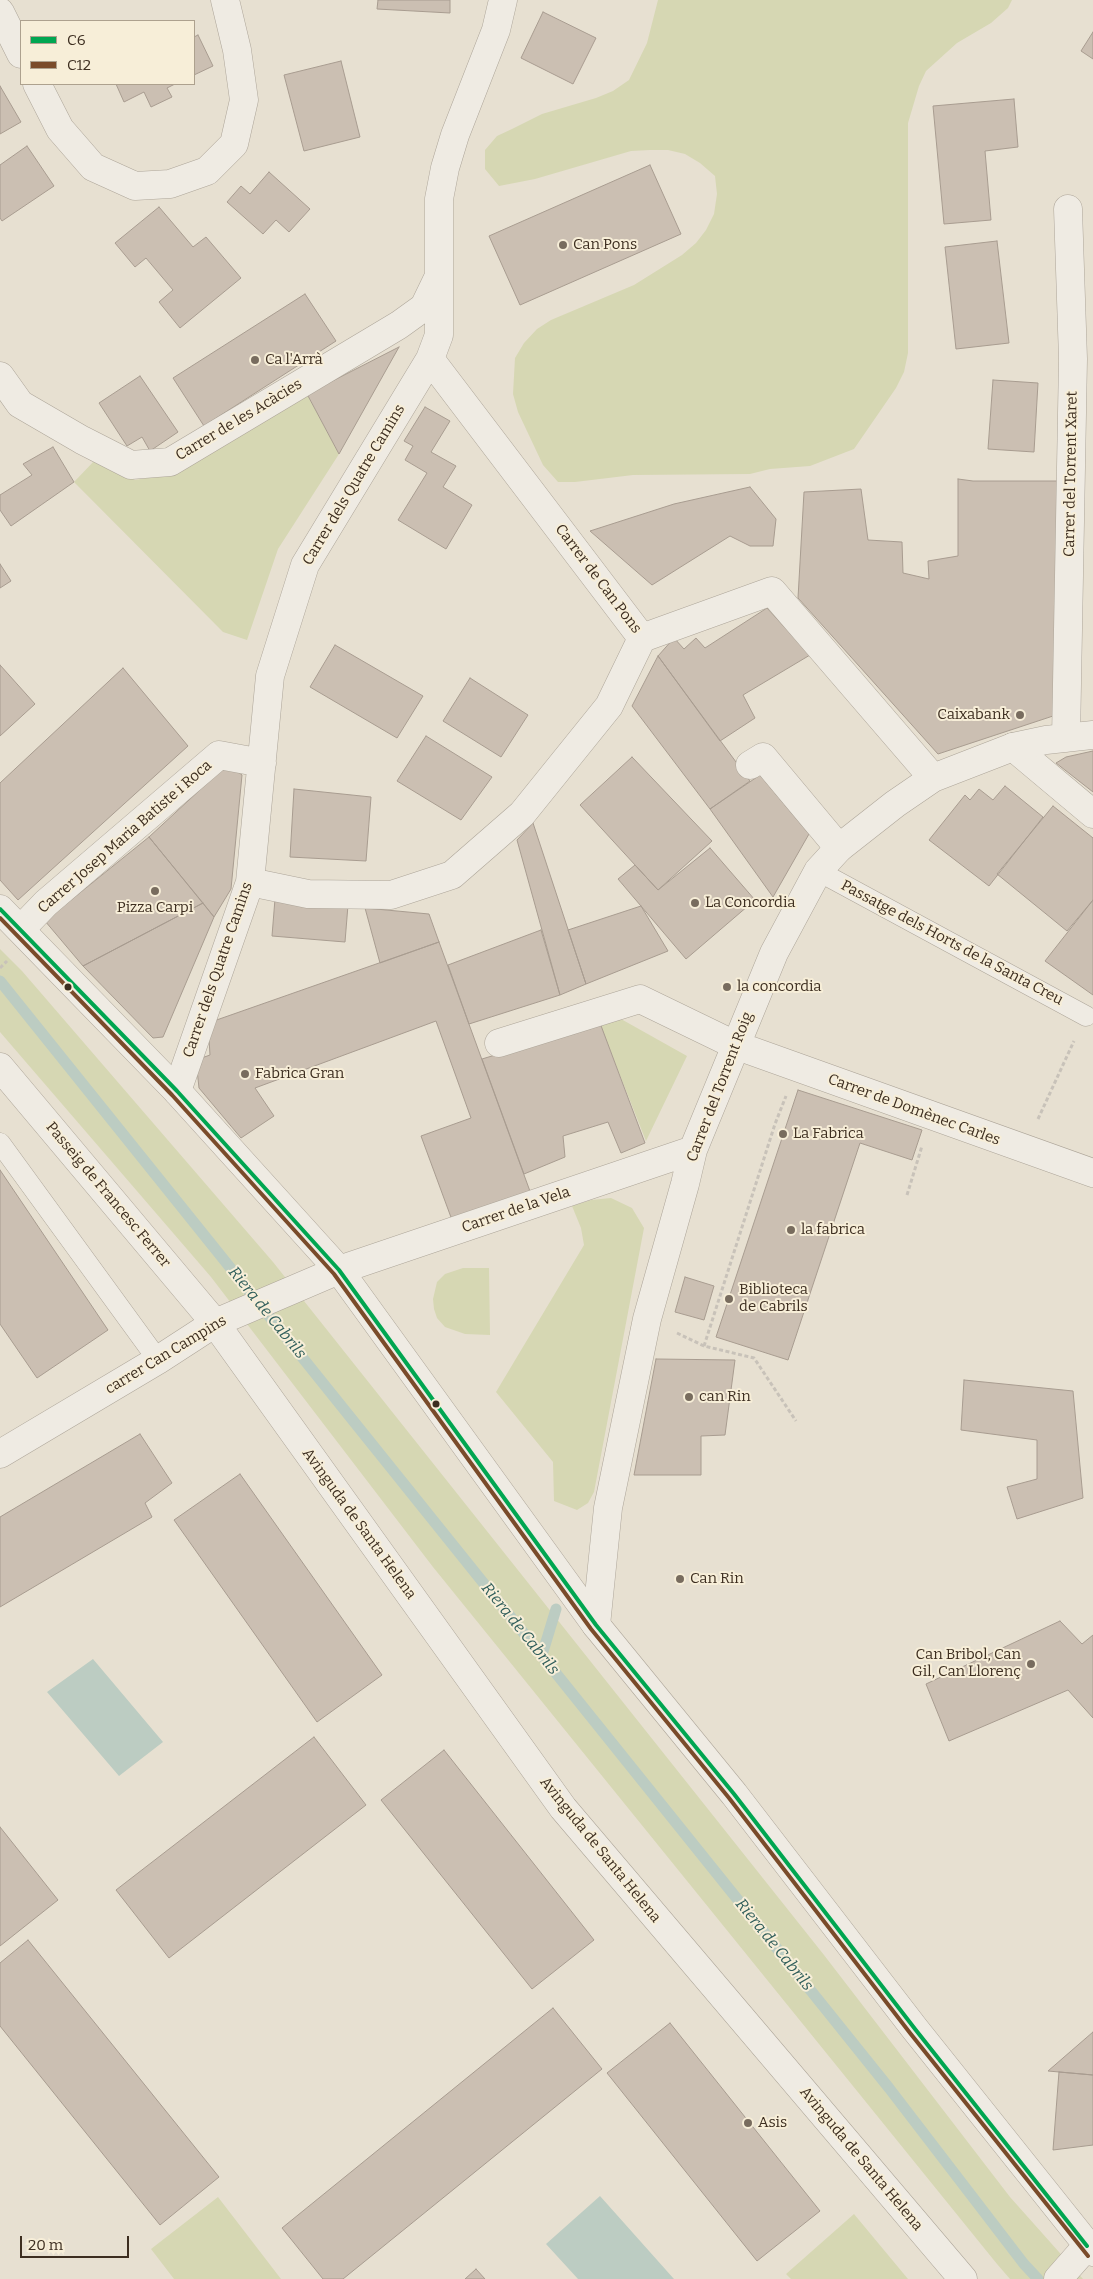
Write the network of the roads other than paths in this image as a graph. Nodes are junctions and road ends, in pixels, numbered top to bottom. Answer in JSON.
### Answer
{"nodes":[{"id":1,"x":225,"y":0,"type":"edge"},
{"id":2,"x":503,"y":0,"type":"edge"},
{"id":3,"x":0,"y":12,"type":"edge"},
{"id":4,"x":20,"y":52,"type":"edge"},
{"id":5,"x":38,"y":85,"type":"edge"},
{"id":6,"x":1068,"y":209,"type":"dead end"},
{"id":7,"x":438,"y":277,"type":"junction"},
{"id":8,"x":430,"y":359,"type":"junction"},
{"id":9,"x":1083,"y":359,"type":"edge"},
{"id":10,"x":0,"y":376,"type":"edge"},
{"id":11,"x":642,"y":638,"type":"junction"},
{"id":12,"x":1093,"y":735,"type":"edge"},
{"id":13,"x":1066,"y":738,"type":"junction"},
{"id":14,"x":1013,"y":747,"type":"junction"},
{"id":15,"x":262,"y":763,"type":"junction"},
{"id":16,"x":750,"y":765,"type":"dead end"},
{"id":17,"x":932,"y":778,"type":"junction"},
{"id":18,"x":1093,"y":814,"type":"edge"},
{"id":19,"x":839,"y":848,"type":"junction"},
{"id":20,"x":818,"y":871,"type":"junction"},
{"id":21,"x":250,"y":882,"type":"junction"},
{"id":22,"x":0,"y":909,"type":"edge"},
{"id":23,"x":21,"y":929,"type":"junction"},
{"id":24,"x":1086,"y":1016,"type":"road end"},
{"id":25,"x":499,"y":1043,"type":"dead end"},
{"id":26,"x":735,"y":1045,"type":"junction"},
{"id":27,"x":0,"y":1067,"type":"edge"},
{"id":28,"x":177,"y":1091,"type":"junction"},
{"id":29,"x":0,"y":1143,"type":"edge"},
{"id":30,"x":693,"y":1150,"type":"junction"},
{"id":31,"x":658,"y":1163,"type":"junction"},
{"id":32,"x":1093,"y":1174,"type":"edge"},
{"id":33,"x":685,"y":1184,"type":"junction"},
{"id":34,"x":339,"y":1270,"type":"junction"},
{"id":35,"x":216,"y":1323,"type":"junction"},
{"id":36,"x":158,"y":1360,"type":"junction"},
{"id":37,"x":0,"y":1454,"type":"edge"},
{"id":38,"x":596,"y":1624,"type":"junction"},
{"id":39,"x":1081,"y":2256,"type":"edge"},
{"id":40,"x":963,"y":2279,"type":"edge"}],
"edges":[{"from":1,"to":5,"type":"street"},
{"from":2,"to":7,"type":"street","name":"Carrer dels Quatre Camins"},
{"from":3,"to":4,"type":"street"},
{"from":6,"to":9,"type":"street","name":"Carrer del Torrent Xaret"},
{"from":7,"to":8,"type":"street","name":"Carrer dels Quatre Camins"},
{"from":7,"to":10,"type":"street","name":"Carrer de les Acàcies"},
{"from":8,"to":11,"type":"street","name":"Carrer de Can Pons"},
{"from":8,"to":15,"type":"street","name":"Carrer dels Quatre Camins"},
{"from":9,"to":13,"type":"street","name":"Carrer del Torrent Xaret"},
{"from":11,"to":17,"type":"street","name":"Carrer de Can Pons"},
{"from":11,"to":21,"type":"street"},
{"from":12,"to":13,"type":"street","name":"Carrer del Torrent Roig"},
{"from":13,"to":14,"type":"street","name":"Carrer del Torrent Roig"},
{"from":14,"to":17,"type":"street","name":"Carrer del Torrent Roig"},
{"from":14,"to":18,"type":"street"},
{"from":15,"to":21,"type":"street","name":"Carrer dels Quatre Camins"},
{"from":15,"to":23,"type":"street","name":"Carrer Josep Maria Batiste i Roca"},
{"from":16,"to":19,"type":"street"},
{"from":17,"to":19,"type":"street","name":"Carrer del Torrent Roig"},
{"from":19,"to":20,"type":"street","name":"Carrer del Torrent Roig"},
{"from":20,"to":24,"type":"lane","name":"Passatge dels Horts de la Santa Creu"},
{"from":20,"to":26,"type":"street","name":"Carrer del Torrent Roig"},
{"from":21,"to":28,"type":"street","name":"Carrer dels Quatre Camins"},
{"from":22,"to":23,"type":"street"},
{"from":23,"to":28,"type":"street"},
{"from":25,"to":26,"type":"street","name":"Carrer de Domènec Carles"},
{"from":26,"to":30,"type":"street","name":"Carrer del Torrent Roig"},
{"from":26,"to":32,"type":"street","name":"Carrer de Domènec Carles"},
{"from":27,"to":35,"type":"street","name":"Passeig de Francesc Ferrer"},
{"from":28,"to":34,"type":"street"},
{"from":29,"to":36,"type":"lane"},
{"from":30,"to":31,"type":"street","name":"Carrer de la Vela"},
{"from":30,"to":33,"type":"street","name":"Carrer del Torrent Roig"},
{"from":31,"to":33,"type":"street"},
{"from":31,"to":34,"type":"street","name":"Carrer de la Vela"},
{"from":33,"to":38,"type":"street","name":"Carrer del Torrent Roig"},
{"from":34,"to":35,"type":"street","name":"carrer Can Campins"},
{"from":34,"to":38,"type":"street"},
{"from":35,"to":36,"type":"street","name":"carrer Can Campins"},
{"from":35,"to":40,"type":"street","name":"Avinguda de Santa Helena"},
{"from":36,"to":37,"type":"street","name":"carrer Can Campins"},
{"from":38,"to":39,"type":"street"}]}
